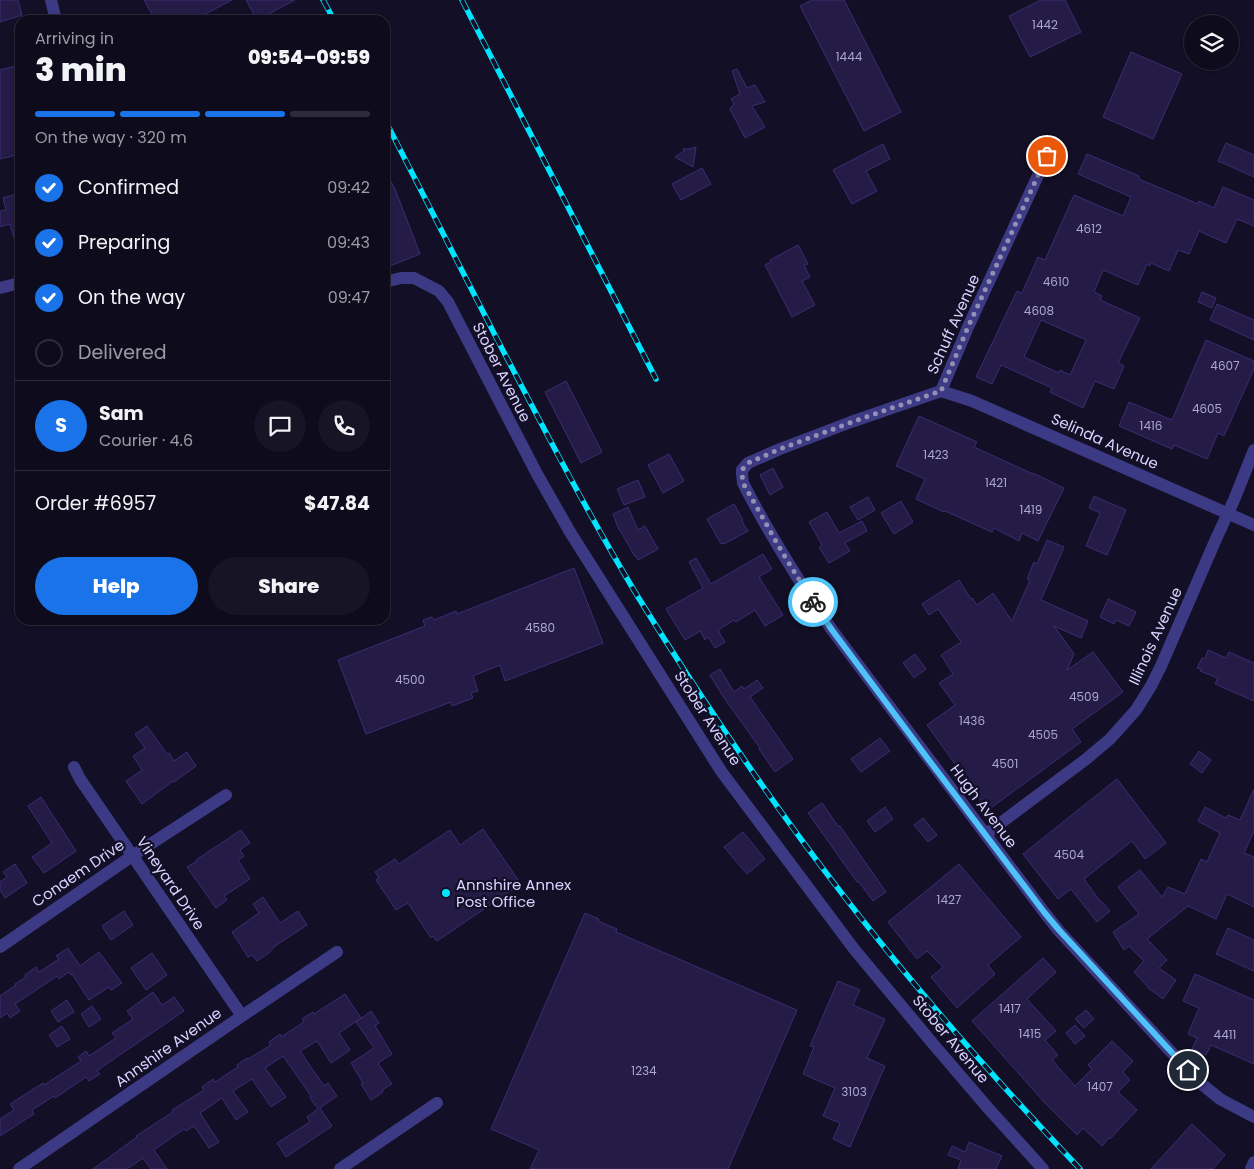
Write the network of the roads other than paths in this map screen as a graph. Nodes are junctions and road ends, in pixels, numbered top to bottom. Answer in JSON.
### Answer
{"nodes":[{"id":1,"x":51,"y":0,"type":"edge"},
{"id":2,"x":55,"y":15,"type":"edge"},
{"id":3,"x":1047,"y":156,"type":"dead end"},
{"id":4,"x":390,"y":281,"type":"edge"},
{"id":5,"x":15,"y":284,"type":"edge"},
{"id":6,"x":0,"y":288,"type":"edge"},
{"id":7,"x":941,"y":391,"type":"junction"},
{"id":8,"x":1254,"y":450,"type":"edge"},
{"id":9,"x":742,"y":470,"type":"joint"},
{"id":10,"x":1228,"y":513,"type":"junction"},
{"id":11,"x":1254,"y":525,"type":"edge"},
{"id":12,"x":74,"y":767,"type":"dead end"},
{"id":13,"x":226,"y":795,"type":"dead end"},
{"id":14,"x":986,"y":834,"type":"junction"},
{"id":15,"x":132,"y":856,"type":"junction"},
{"id":16,"x":0,"y":947,"type":"edge"},
{"id":17,"x":337,"y":952,"type":"dead end"},
{"id":18,"x":242,"y":1016,"type":"junction"},
{"id":19,"x":437,"y":1103,"type":"dead end"},
{"id":20,"x":1254,"y":1117,"type":"edge"},
{"id":21,"x":1254,"y":1162,"type":"edge"},
{"id":22,"x":1039,"y":1167,"type":"edge"},
{"id":23,"x":19,"y":1169,"type":"edge"},
{"id":24,"x":340,"y":1169,"type":"edge"},
{"id":25,"x":1251,"y":1169,"type":"edge"}],
"edges":[{"from":1,"to":2,"type":"street"},
{"from":3,"to":7,"type":"street","name":"Schuff Avenue"},
{"from":4,"to":22,"type":"street","name":"Stober Avenue"},
{"from":5,"to":6,"type":"street"},
{"from":7,"to":9,"type":"street","name":"Schuff Avenue"},
{"from":7,"to":10,"type":"street","name":"Selinda Avenue"},
{"from":8,"to":10,"type":"street","name":"Illinois Avenue"},
{"from":9,"to":14,"type":"street","name":"Hugh Avenue"},
{"from":10,"to":11,"type":"street","name":"Selinda Avenue"},
{"from":10,"to":14,"type":"street","name":"Illinois Avenue"},
{"from":12,"to":15,"type":"street","name":"Vineyard Drive"},
{"from":13,"to":15,"type":"street","name":"Conaem Drive"},
{"from":14,"to":20,"type":"street","name":"Hugh Avenue"},
{"from":15,"to":16,"type":"street","name":"Conaem Drive"},
{"from":15,"to":18,"type":"street","name":"Vineyard Drive"},
{"from":17,"to":18,"type":"street","name":"Annshire Avenue"},
{"from":18,"to":23,"type":"street","name":"Annshire Avenue"},
{"from":19,"to":24,"type":"street"},
{"from":21,"to":25,"type":"street"}]}
